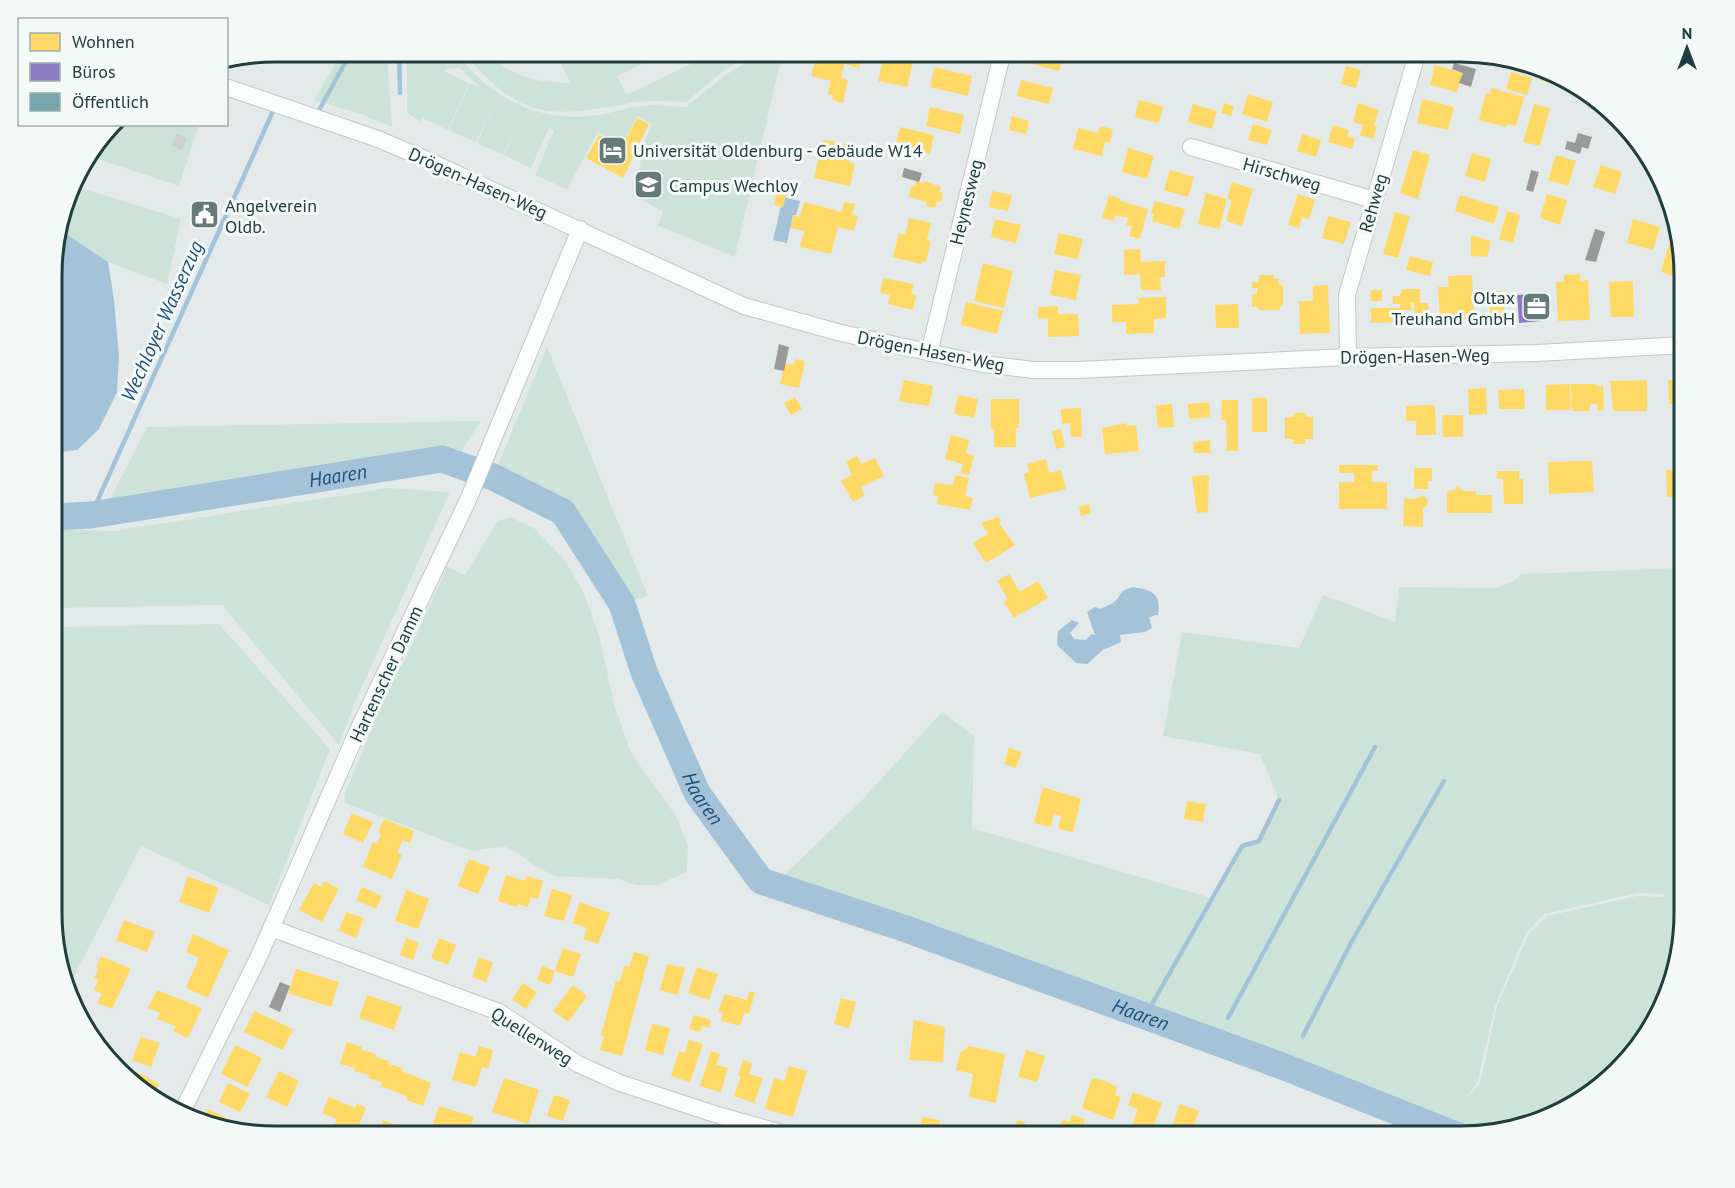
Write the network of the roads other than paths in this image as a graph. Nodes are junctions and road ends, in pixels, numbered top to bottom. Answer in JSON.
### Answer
{"nodes":[{"id":1,"x":1000,"y":62,"type":"edge"},
{"id":2,"x":1415,"y":62,"type":"edge"},
{"id":3,"x":228,"y":88,"type":"edge"},
{"id":4,"x":1191,"y":147,"type":"dead end"},
{"id":5,"x":1374,"y":200,"type":"junction"},
{"id":6,"x":580,"y":229,"type":"junction"},
{"id":7,"x":1673,"y":346,"type":"edge"},
{"id":8,"x":929,"y":353,"type":"junction"},
{"id":9,"x":1348,"y":357,"type":"junction"},
{"id":10,"x":271,"y":928,"type":"junction"},
{"id":11,"x":185,"y":1107,"type":"edge"},
{"id":12,"x":757,"y":1126,"type":"edge"}],
"edges":[{"from":1,"to":8,"type":"street","name":"Heynesweg"},
{"from":2,"to":5,"type":"street","name":"Rehweg"},
{"from":3,"to":6,"type":"street","name":"Drögen-Hasen-Weg"},
{"from":4,"to":5,"type":"street","name":"Hirschweg"},
{"from":5,"to":9,"type":"street","name":"Rehweg"},
{"from":6,"to":8,"type":"street","name":"Drögen-Hasen-Weg"},
{"from":6,"to":10,"type":"street","name":"Hartenscher Damm"},
{"from":7,"to":9,"type":"street","name":"Drögen-Hasen-Weg"},
{"from":8,"to":9,"type":"street","name":"Drögen-Hasen-Weg"},
{"from":10,"to":11,"type":"street","name":"Hartenscher Damm"},
{"from":10,"to":12,"type":"street","name":"Quellenweg"}]}
